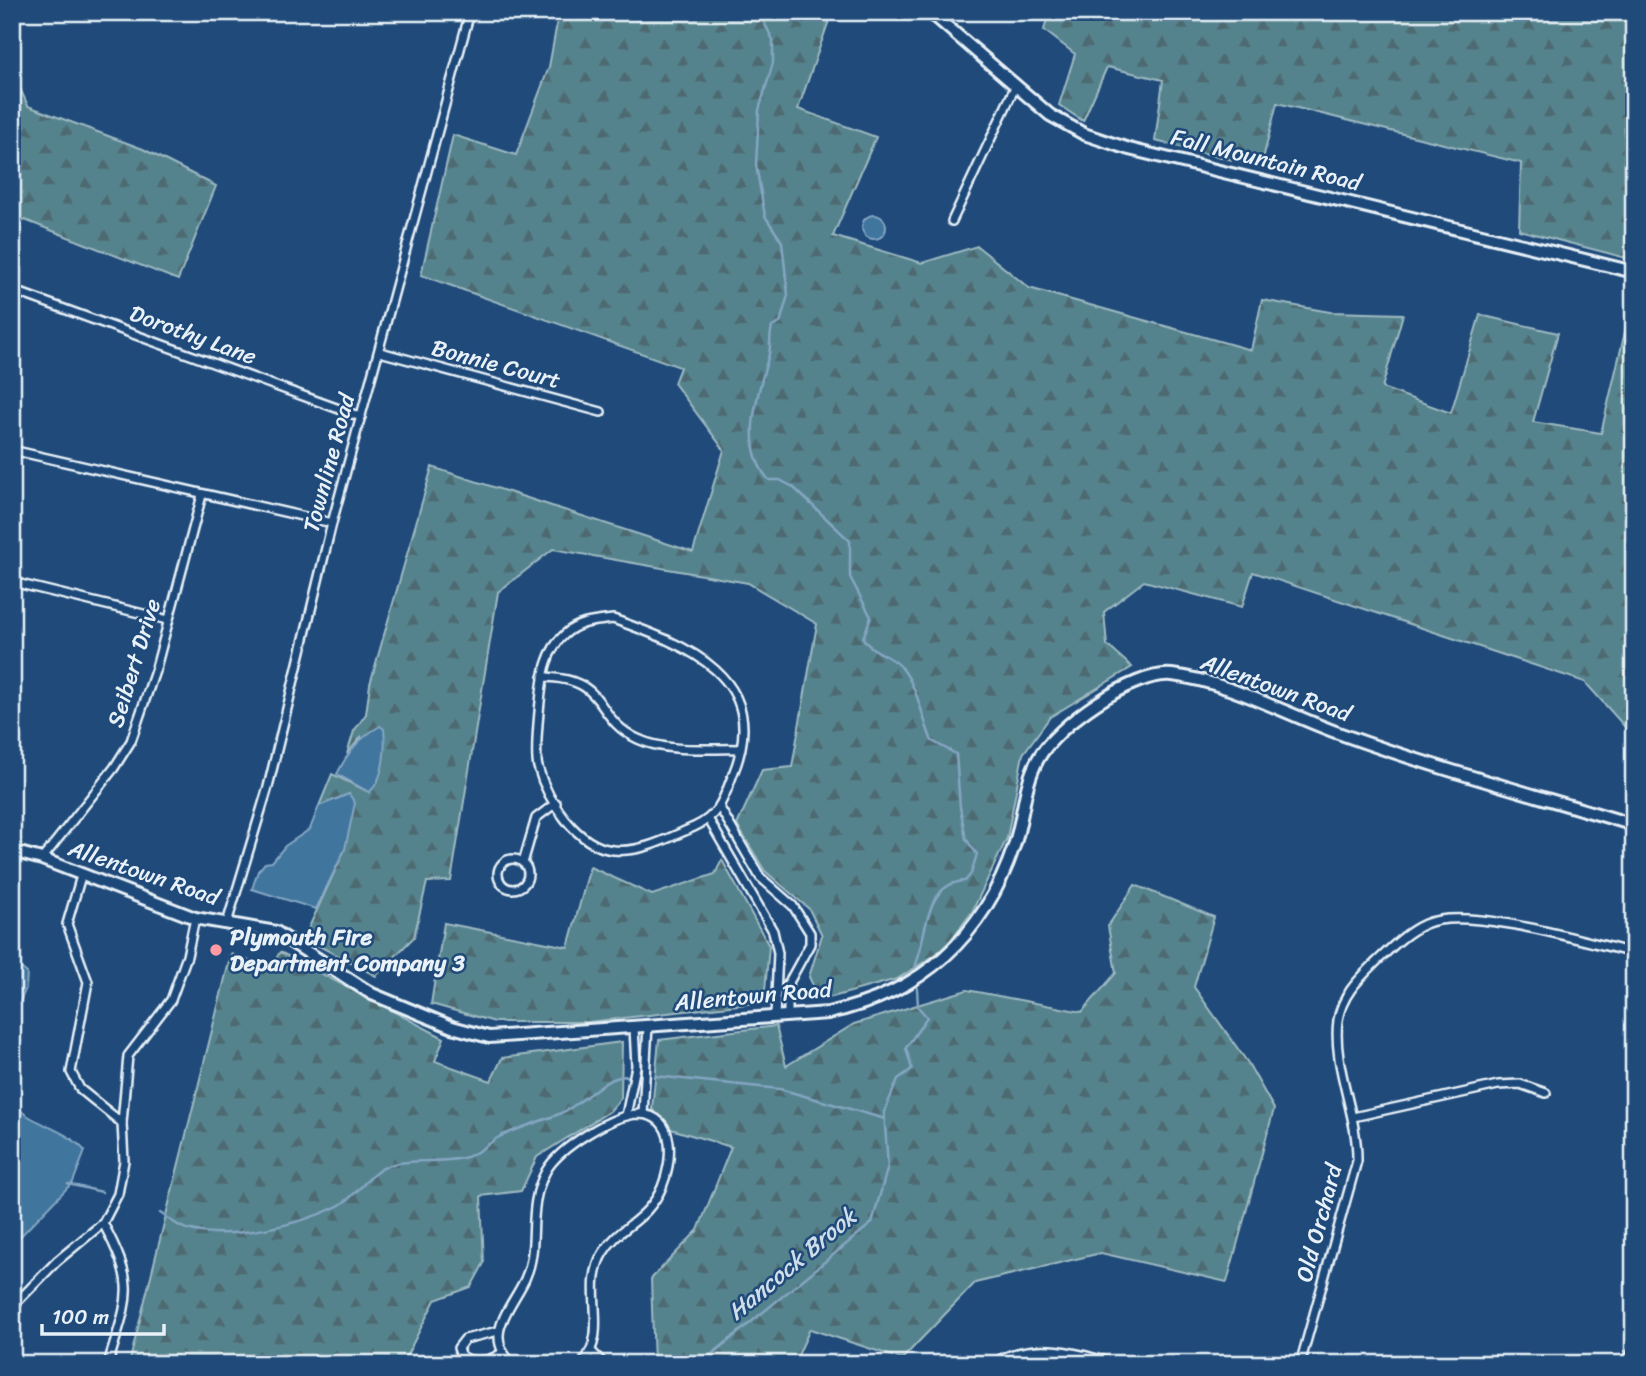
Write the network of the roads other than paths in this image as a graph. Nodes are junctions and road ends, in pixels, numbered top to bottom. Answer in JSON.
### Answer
{"nodes":[{"id":1,"x":470,"y":12,"type":"edge"},
{"id":2,"x":926,"y":12,"type":"edge"},
{"id":3,"x":1015,"y":87,"type":"junction"},
{"id":4,"x":952,"y":221,"type":"dead end"},
{"id":5,"x":1634,"y":272,"type":"edge"},
{"id":6,"x":12,"y":290,"type":"edge"},
{"id":7,"x":380,"y":352,"type":"junction"},
{"id":8,"x":601,"y":412,"type":"dead end"},
{"id":9,"x":361,"y":417,"type":"junction"},
{"id":10,"x":12,"y":450,"type":"edge"},
{"id":11,"x":202,"y":495,"type":"junction"},
{"id":12,"x":332,"y":523,"type":"junction"},
{"id":13,"x":12,"y":582,"type":"edge"},
{"id":14,"x":168,"y":620,"type":"junction"},
{"id":15,"x":543,"y":677,"type":"junction"},
{"id":16,"x":740,"y":749,"type":"junction"},
{"id":17,"x":556,"y":803,"type":"junction"},
{"id":18,"x":720,"y":808,"type":"junction"},
{"id":19,"x":709,"y":820,"type":"junction"},
{"id":20,"x":1634,"y":825,"type":"edge"},
{"id":21,"x":12,"y":851,"type":"edge"},
{"id":22,"x":42,"y":859,"type":"junction"},
{"id":23,"x":523,"y":863,"type":"junction"},
{"id":24,"x":81,"y":876,"type":"junction"},
{"id":25,"x":195,"y":918,"type":"junction"},
{"id":26,"x":227,"y":923,"type":"junction"},
{"id":27,"x":1634,"y":953,"type":"edge"},
{"id":28,"x":788,"y":1016,"type":"junction"},
{"id":29,"x":775,"y":1017,"type":"junction"},
{"id":30,"x":648,"y":1026,"type":"junction"},
{"id":31,"x":634,"y":1028,"type":"junction"},
{"id":32,"x":1546,"y":1093,"type":"dead end"},
{"id":33,"x":643,"y":1114,"type":"junction"},
{"id":34,"x":626,"y":1116,"type":"junction"},
{"id":35,"x":1353,"y":1117,"type":"junction"},
{"id":36,"x":122,"y":1123,"type":"junction"},
{"id":37,"x":103,"y":1223,"type":"junction"},
{"id":38,"x":12,"y":1307,"type":"edge"},
{"id":39,"x":498,"y":1331,"type":"junction"},
{"id":40,"x":503,"y":1352,"type":"junction"},
{"id":41,"x":592,"y":1352,"type":"junction"},
{"id":42,"x":1634,"y":1353,"type":"edge"},
{"id":43,"x":108,"y":1364,"type":"edge"},
{"id":44,"x":513,"y":1364,"type":"edge"},
{"id":45,"x":582,"y":1364,"type":"edge"},
{"id":46,"x":604,"y":1364,"type":"edge"},
{"id":47,"x":992,"y":1364,"type":"edge"},
{"id":48,"x":1116,"y":1364,"type":"edge"},
{"id":49,"x":1300,"y":1364,"type":"edge"},
{"id":50,"x":1627,"y":1364,"type":"edge"}],
"edges":[{"from":1,"to":7,"type":"street","name":"Townline Road"},
{"from":2,"to":3,"type":"street","name":"Fall Mountain Road"},
{"from":3,"to":4,"type":"street"},
{"from":3,"to":5,"type":"street","name":"Fall Mountain Road"},
{"from":6,"to":9,"type":"street","name":"Dorothy Lane"},
{"from":7,"to":8,"type":"street","name":"Bonnie Court"},
{"from":7,"to":9,"type":"street","name":"Townline Road"},
{"from":9,"to":12,"type":"street","name":"Townline Road"},
{"from":10,"to":11,"type":"street"},
{"from":11,"to":12,"type":"street"},
{"from":11,"to":14,"type":"street","name":"Seibert Drive"},
{"from":12,"to":26,"type":"street","name":"Townline Road"},
{"from":13,"to":14,"type":"street"},
{"from":14,"to":22,"type":"street","name":"Seibert Drive"},
{"from":15,"to":16,"type":"street"},
{"from":15,"to":16,"type":"street"},
{"from":15,"to":17,"type":"street"},
{"from":16,"to":18,"type":"street"},
{"from":17,"to":19,"type":"street"},
{"from":17,"to":23,"type":"street"},
{"from":18,"to":19,"type":"street"},
{"from":18,"to":28,"type":"street"},
{"from":19,"to":29,"type":"street"},
{"from":20,"to":28,"type":"street","name":"Allentown Road"},
{"from":21,"to":22,"type":"street","name":"Allentown Road"},
{"from":22,"to":24,"type":"street","name":"Allentown Road"},
{"from":23,"to":23,"type":"street"},
{"from":24,"to":25,"type":"street","name":"Allentown Road"},
{"from":24,"to":36,"type":"street"},
{"from":25,"to":26,"type":"street","name":"Allentown Road"},
{"from":25,"to":36,"type":"street"},
{"from":26,"to":31,"type":"street","name":"Allentown Road"},
{"from":27,"to":35,"type":"street","name":"Old Orchard"},
{"from":28,"to":29,"type":"street","name":"Allentown Road"},
{"from":29,"to":30,"type":"street","name":"Allentown Road"},
{"from":30,"to":31,"type":"street","name":"Allentown Road"},
{"from":30,"to":33,"type":"street"},
{"from":31,"to":34,"type":"street"},
{"from":32,"to":35,"type":"street"},
{"from":33,"to":34,"type":"street"},
{"from":33,"to":41,"type":"street"},
{"from":34,"to":39,"type":"street"},
{"from":35,"to":49,"type":"street","name":"Old Orchard"},
{"from":36,"to":37,"type":"street"},
{"from":37,"to":38,"type":"street"},
{"from":37,"to":43,"type":"street"},
{"from":39,"to":40,"type":"street"},
{"from":39,"to":40,"type":"street"},
{"from":40,"to":44,"type":"street"},
{"from":41,"to":45,"type":"street"},
{"from":41,"to":46,"type":"street"},
{"from":42,"to":50,"type":"street"},
{"from":47,"to":48,"type":"street"}]}
